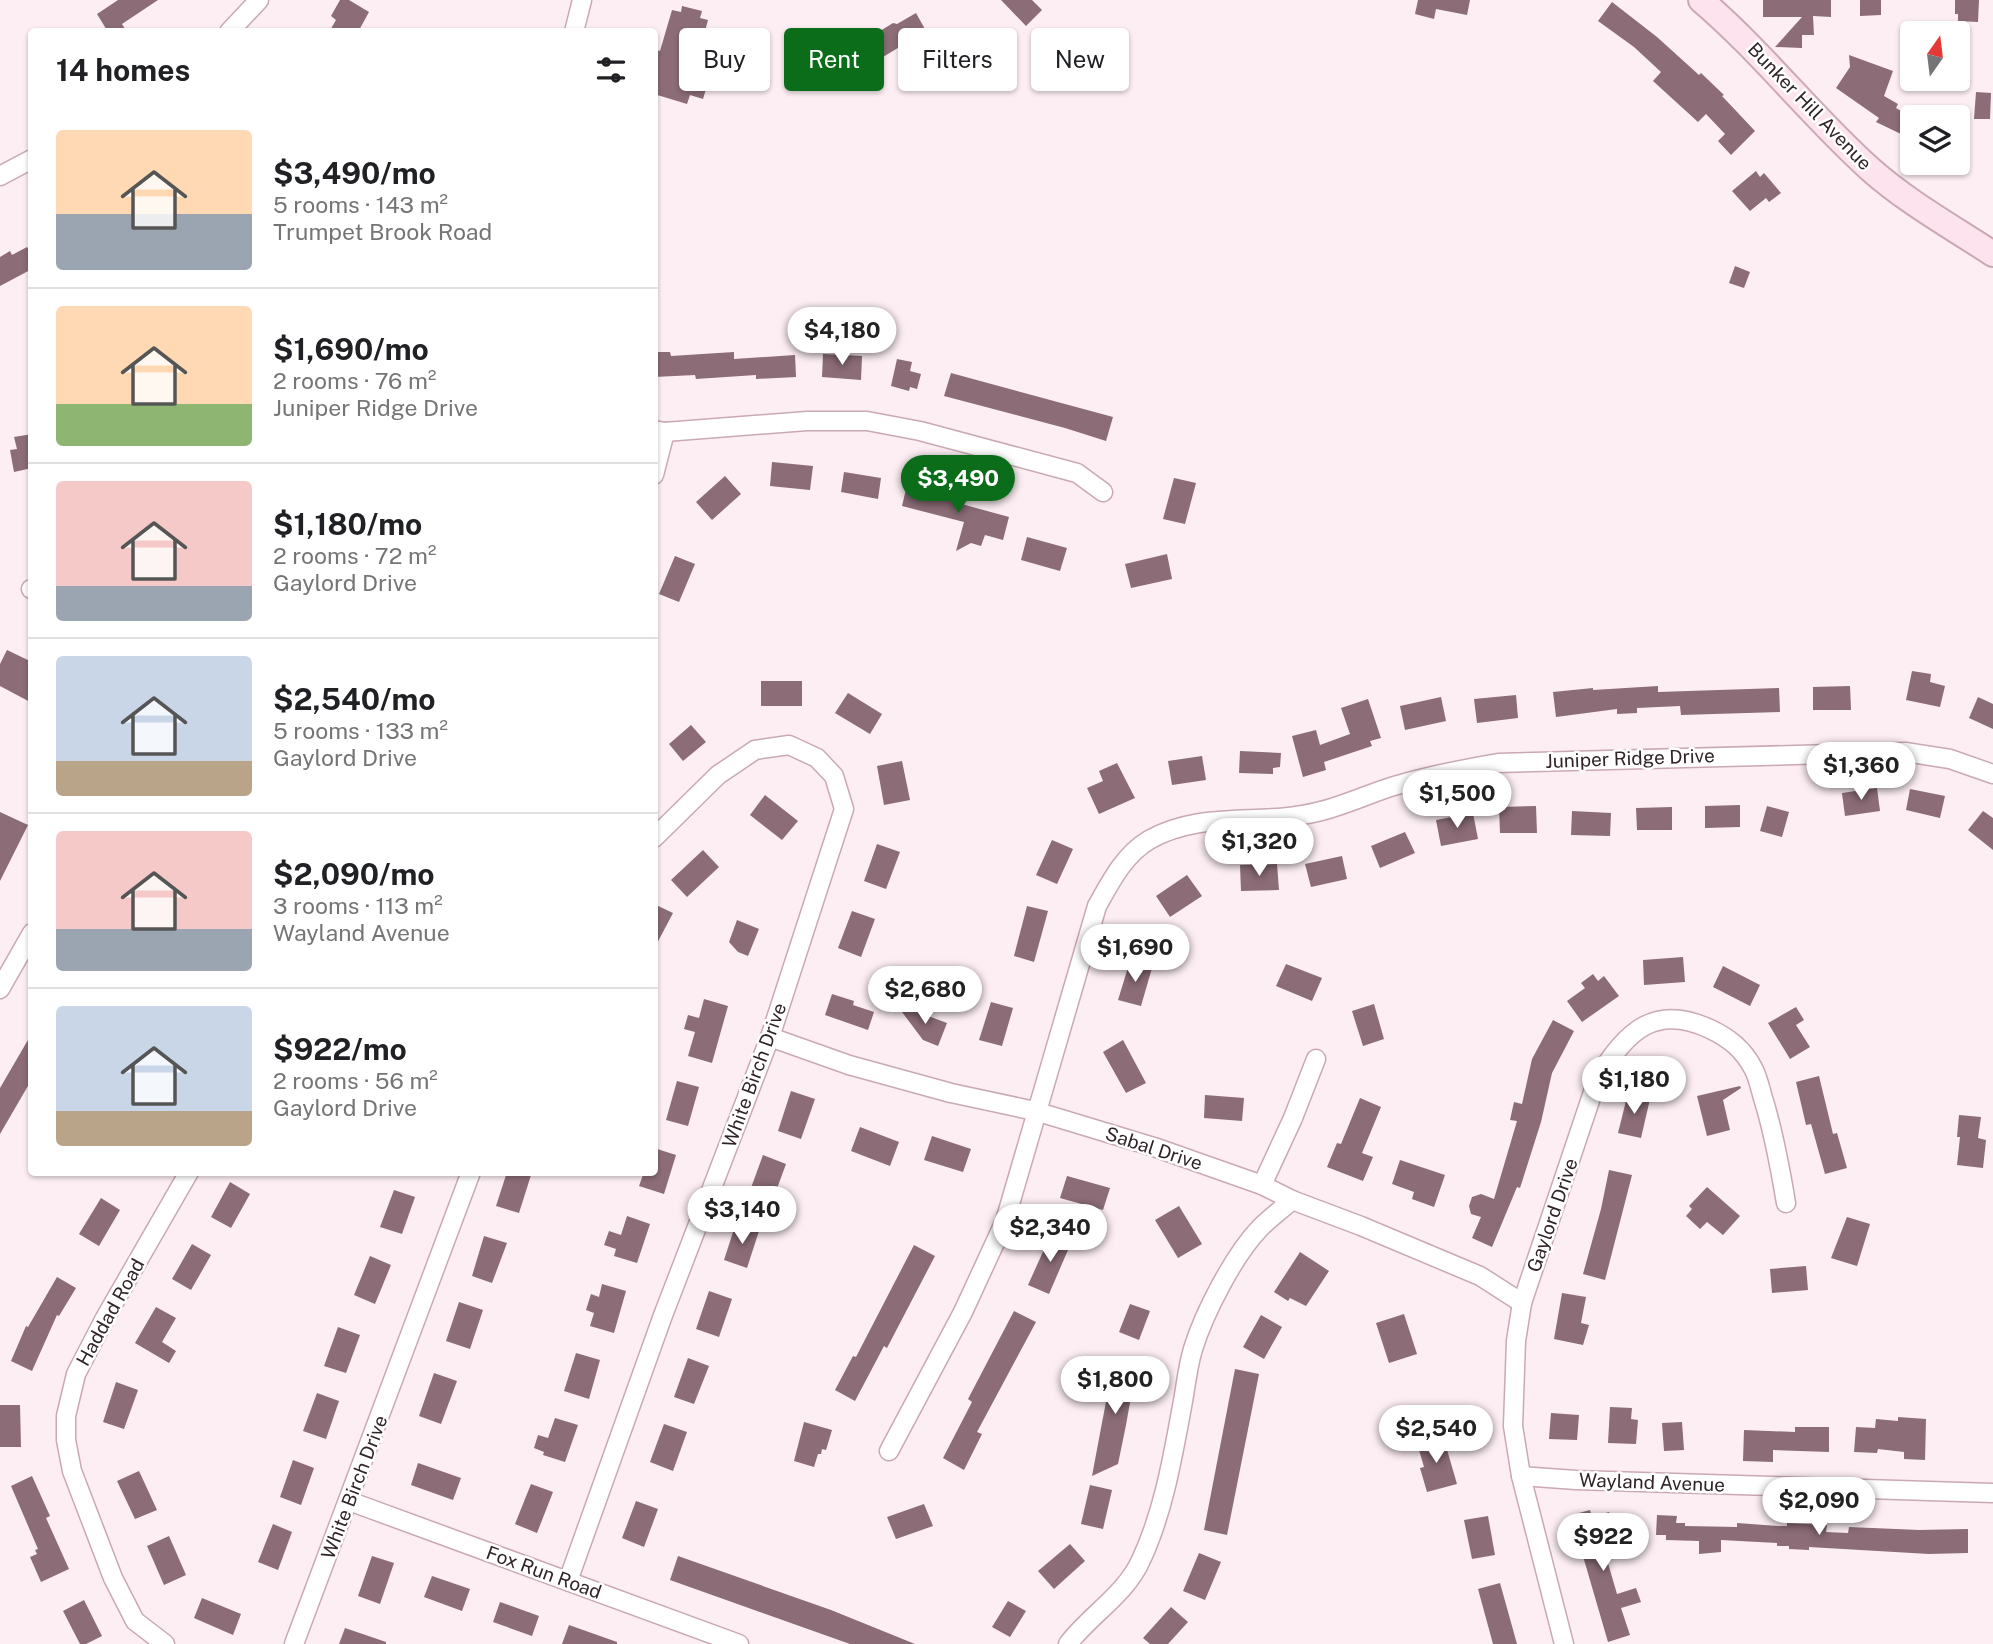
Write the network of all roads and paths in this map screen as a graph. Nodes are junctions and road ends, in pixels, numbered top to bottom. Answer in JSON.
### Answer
{"nodes":[{"id":1,"x":259,"y":0,"type":"edge"},
{"id":2,"x":582,"y":0,"type":"edge"},
{"id":3,"x":1701,"y":0,"type":"edge"},
{"id":4,"x":233,"y":28,"type":"edge"},
{"id":5,"x":575,"y":28,"type":"edge"},
{"id":6,"x":28,"y":161,"type":"edge"},
{"id":7,"x":0,"y":176,"type":"edge"},
{"id":8,"x":1993,"y":254,"type":"edge"},
{"id":9,"x":660,"y":431,"type":"edge"},
{"id":10,"x":1103,"y":492,"type":"dead end"},
{"id":11,"x":1993,"y":774,"type":"edge"},
{"id":12,"x":658,"y":834,"type":"edge"},
{"id":13,"x":28,"y":940,"type":"edge"},
{"id":14,"x":0,"y":989,"type":"edge"},
{"id":15,"x":770,"y":1037,"type":"junction"},
{"id":16,"x":1317,"y":1059,"type":"dead end"},
{"id":17,"x":1035,"y":1111,"type":"junction"},
{"id":18,"x":187,"y":1176,"type":"edge"},
{"id":19,"x":470,"y":1176,"type":"edge"},
{"id":20,"x":1262,"y":1185,"type":"junction"},
{"id":21,"x":1292,"y":1200,"type":"junction"},
{"id":22,"x":1786,"y":1203,"type":"dead end"},
{"id":23,"x":1522,"y":1303,"type":"junction"},
{"id":24,"x":889,"y":1451,"type":"dead end"},
{"id":25,"x":1521,"y":1476,"type":"junction"},
{"id":26,"x":1993,"y":1493,"type":"edge"},
{"id":27,"x":349,"y":1501,"type":"junction"},
{"id":28,"x":568,"y":1581,"type":"junction"},
{"id":29,"x":165,"y":1644,"type":"edge"},
{"id":30,"x":294,"y":1644,"type":"edge"},
{"id":31,"x":739,"y":1644,"type":"edge"},
{"id":32,"x":1068,"y":1644,"type":"edge"},
{"id":33,"x":1564,"y":1644,"type":"edge"}],
"edges":[{"from":1,"to":4,"type":"street"},
{"from":2,"to":5,"type":"street"},
{"from":3,"to":8,"type":"main road","name":"Bunker Hill Avenue"},
{"from":6,"to":7,"type":"street"},
{"from":9,"to":10,"type":"street"},
{"from":11,"to":17,"type":"street","name":"Juniper Ridge Drive"},
{"from":12,"to":15,"type":"street","name":"White Birch Drive"},
{"from":13,"to":14,"type":"street"},
{"from":15,"to":17,"type":"street","name":"Sabal Drive"},
{"from":15,"to":28,"type":"street","name":"White Birch Drive"},
{"from":16,"to":20,"type":"street"},
{"from":17,"to":20,"type":"street","name":"Sabal Drive"},
{"from":17,"to":24,"type":"street","name":"Juniper Ridge Drive"},
{"from":18,"to":29,"type":"street","name":"Haddad Road"},
{"from":19,"to":27,"type":"street","name":"White Birch Drive"},
{"from":20,"to":21,"type":"street","name":"Sabal Drive"},
{"from":21,"to":23,"type":"street","name":"Sabal Drive"},
{"from":21,"to":32,"type":"street"},
{"from":22,"to":23,"type":"street","name":"Gaylord Drive"},
{"from":23,"to":25,"type":"street","name":"Gaylord Drive"},
{"from":25,"to":26,"type":"street","name":"Wayland Avenue"},
{"from":25,"to":33,"type":"street","name":"Gaylord Drive"},
{"from":27,"to":28,"type":"street","name":"Fox Run Road"},
{"from":27,"to":30,"type":"street","name":"White Birch Drive"},
{"from":28,"to":31,"type":"street","name":"Fox Run Road"}]}
